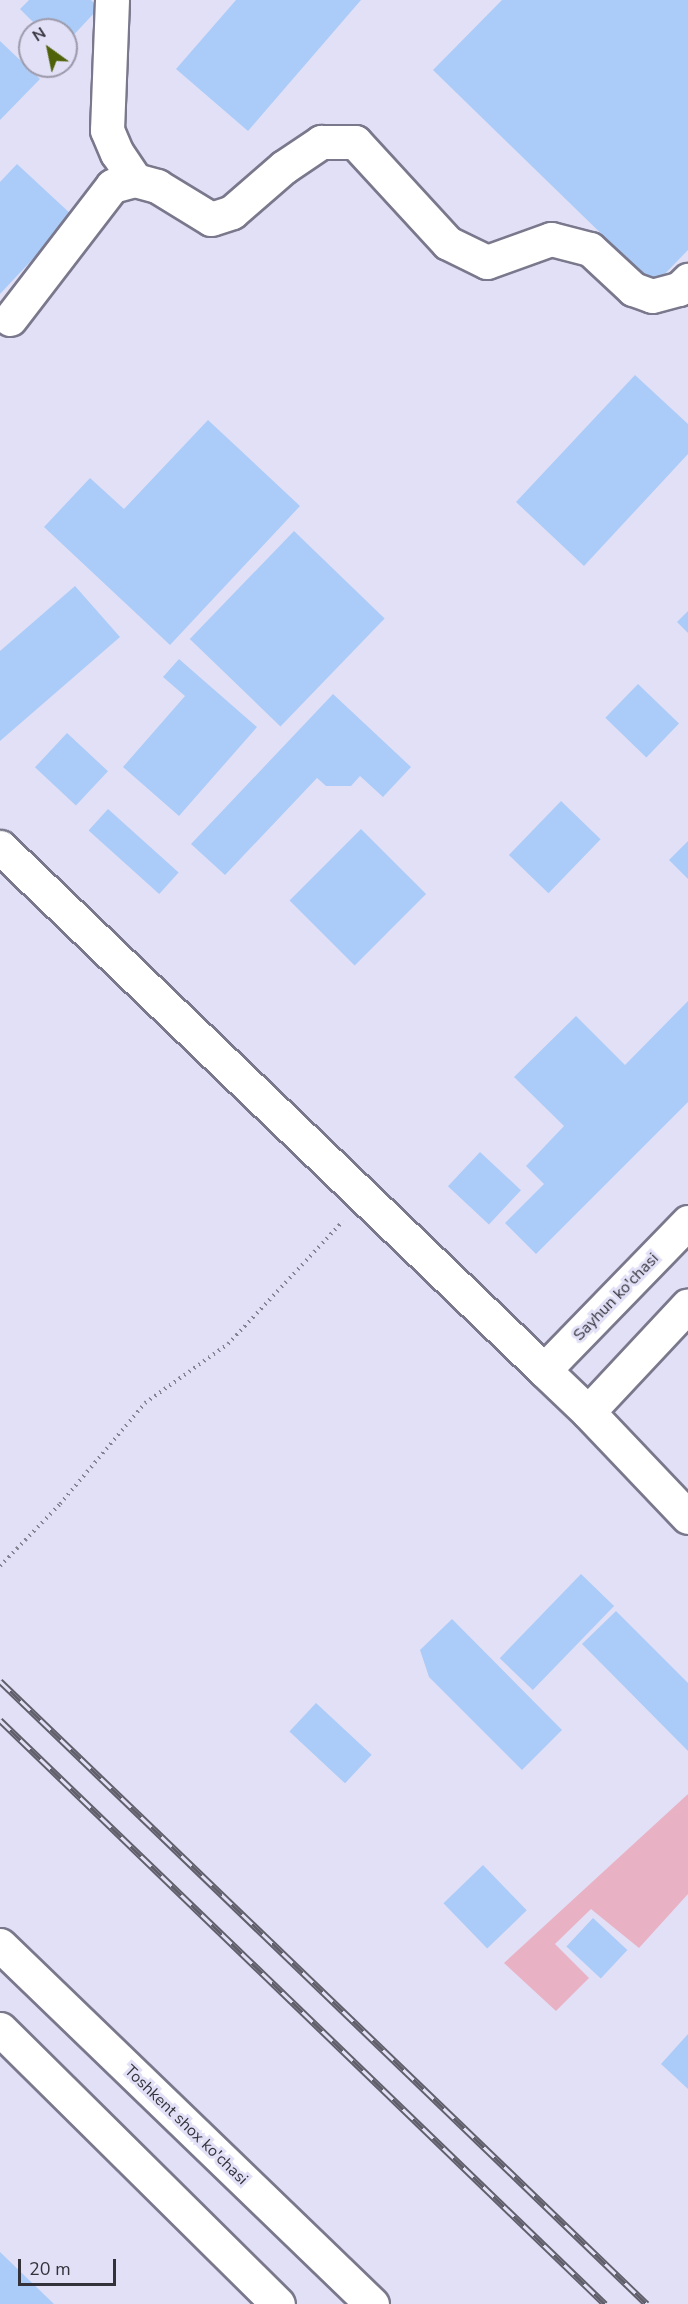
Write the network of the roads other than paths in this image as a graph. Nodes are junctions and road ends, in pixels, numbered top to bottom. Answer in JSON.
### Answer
{"nodes":[{"id":1,"x":112,"y":0,"type":"edge"},
{"id":2,"x":135,"y":180,"type":"junction"},
{"id":3,"x":688,"y":280,"type":"edge"},
{"id":4,"x":10,"y":319,"type":"dead end"},
{"id":5,"x":0,"y":847,"type":"edge"},
{"id":6,"x":688,"y":1222,"type":"edge"},
{"id":7,"x":688,"y":1305,"type":"edge"},
{"id":8,"x":544,"y":1370,"type":"junction"},
{"id":9,"x":588,"y":1412,"type":"junction"},
{"id":10,"x":688,"y":1517,"type":"edge"},
{"id":11,"x":0,"y":1945,"type":"edge"},
{"id":12,"x":0,"y":2029,"type":"edge"},
{"id":13,"x":278,"y":2304,"type":"edge"},
{"id":14,"x":372,"y":2304,"type":"edge"}],
"edges":[{"from":1,"to":2,"type":"main road"},
{"from":2,"to":3,"type":"main road"},
{"from":2,"to":4,"type":"main road"},
{"from":5,"to":8,"type":"main road"},
{"from":6,"to":8,"type":"main road","name":"Sayhun ko'chasi"},
{"from":7,"to":9,"type":"main road"},
{"from":8,"to":9,"type":"main road"},
{"from":9,"to":10,"type":"main road"},
{"from":11,"to":14,"type":"main road","name":"Toshkent shox ko'chasi"},
{"from":12,"to":13,"type":"main road"}]}
